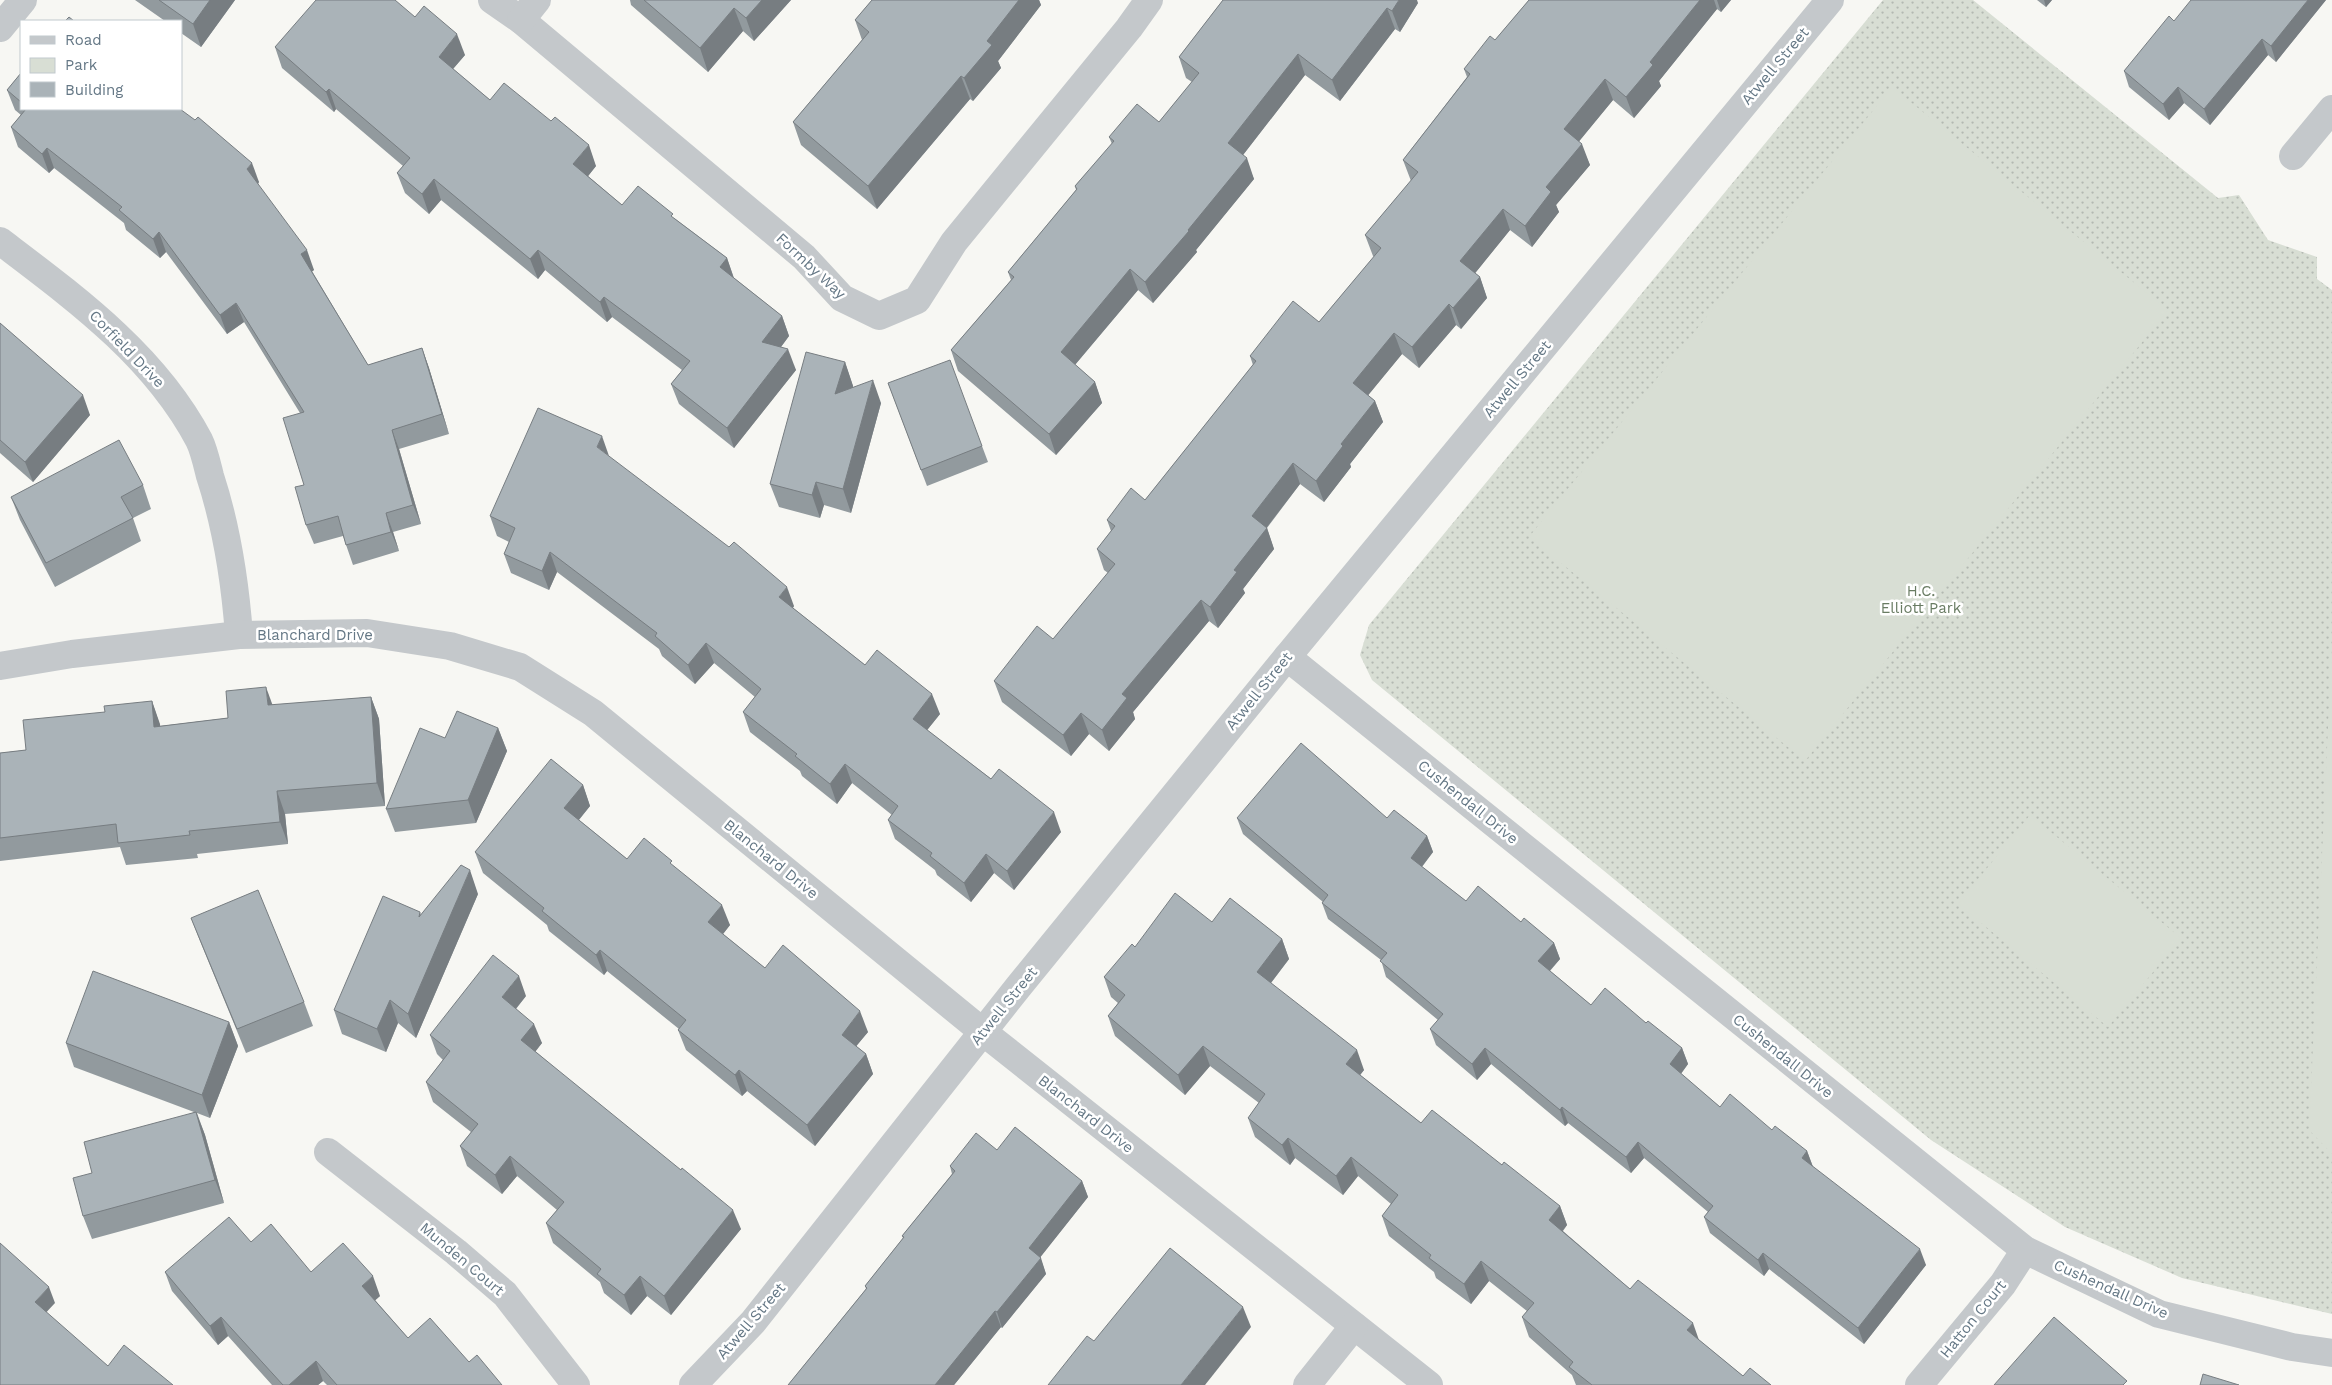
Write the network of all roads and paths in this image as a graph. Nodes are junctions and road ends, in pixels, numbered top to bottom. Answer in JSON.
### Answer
{"nodes":[{"id":1,"x":23,"y":0,"type":"edge"},
{"id":2,"x":492,"y":0,"type":"edge"},
{"id":3,"x":1149,"y":0,"type":"edge"},
{"id":4,"x":1830,"y":0,"type":"edge"},
{"id":5,"x":529,"y":10,"type":"edge"},
{"id":6,"x":0,"y":28,"type":"edge"},
{"id":7,"x":2332,"y":109,"type":"edge"},
{"id":8,"x":2293,"y":156,"type":"dead end"},
{"id":9,"x":0,"y":241,"type":"edge"},
{"id":10,"x":239,"y":635,"type":"junction"},
{"id":11,"x":1287,"y":657,"type":"junction"},
{"id":12,"x":0,"y":666,"type":"edge"},
{"id":13,"x":983,"y":1032,"type":"junction"},
{"id":14,"x":328,"y":1152,"type":"dead end"},
{"id":15,"x":2025,"y":1250,"type":"junction"},
{"id":16,"x":1354,"y":1326,"type":"junction"},
{"id":17,"x":2332,"y":1353,"type":"edge"},
{"id":18,"x":576,"y":1385,"type":"edge"},
{"id":19,"x":693,"y":1385,"type":"edge"},
{"id":20,"x":1307,"y":1385,"type":"edge"},
{"id":21,"x":1429,"y":1385,"type":"edge"},
{"id":22,"x":1919,"y":1385,"type":"edge"}],
"edges":[{"from":1,"to":6,"type":"street"},
{"from":2,"to":5,"type":"street","name":"Formby Way"},
{"from":3,"to":5,"type":"street","name":"Formby Way"},
{"from":4,"to":11,"type":"street","name":"Atwell Street"},
{"from":7,"to":8,"type":"street"},
{"from":9,"to":10,"type":"street","name":"Corfield Drive"},
{"from":10,"to":12,"type":"street","name":"Blanchard Drive"},
{"from":10,"to":13,"type":"street","name":"Blanchard Drive"},
{"from":11,"to":13,"type":"street","name":"Atwell Street"},
{"from":11,"to":15,"type":"street","name":"Cushendall Drive"},
{"from":13,"to":16,"type":"street","name":"Blanchard Drive"},
{"from":13,"to":19,"type":"street","name":"Atwell Street"},
{"from":14,"to":18,"type":"street","name":"Munden Court"},
{"from":15,"to":17,"type":"street","name":"Cushendall Drive"},
{"from":15,"to":22,"type":"street","name":"Hatton Court"},
{"from":16,"to":20,"type":"street"},
{"from":16,"to":21,"type":"street","name":"Blanchard Drive"}]}
